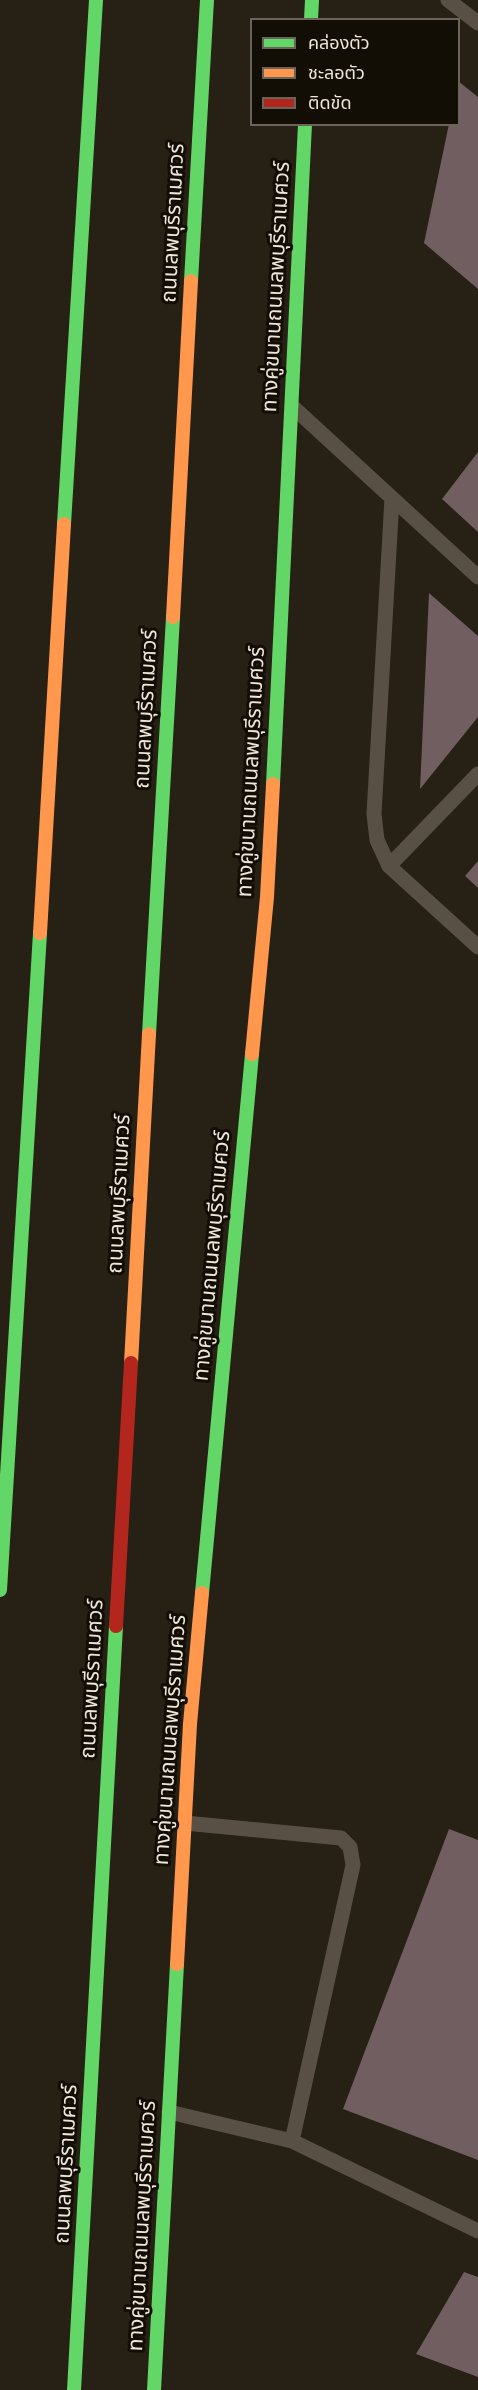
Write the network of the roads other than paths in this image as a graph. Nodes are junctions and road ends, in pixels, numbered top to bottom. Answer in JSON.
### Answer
{"nodes":[{"id":1,"x":96,"y":0,"type":"edge"},
{"id":2,"x":207,"y":0,"type":"edge"},
{"id":3,"x":312,"y":0,"type":"edge"},
{"id":4,"x":448,"y":0,"type":"edge"},
{"id":5,"x":311,"y":18,"type":"edge"},
{"id":6,"x":478,"y":23,"type":"edge"},
{"id":7,"x":305,"y":126,"type":"edge"},
{"id":8,"x":291,"y":405,"type":"junction"},
{"id":9,"x":392,"y":498,"type":"junction"},
{"id":10,"x":478,"y":577,"type":"edge"},
{"id":11,"x":478,"y":774,"type":"edge"},
{"id":12,"x":389,"y":866,"type":"junction"},
{"id":13,"x":478,"y":947,"type":"edge"},
{"id":14,"x":32,"y":1035,"type":"junction"},
{"id":15,"x":10,"y":1189,"type":"dead end"},
{"id":16,"x":0,"y":1590,"type":"edge"},
{"id":17,"x":185,"y":1823,"type":"junction"},
{"id":18,"x":169,"y":2112,"type":"junction"},
{"id":19,"x":292,"y":2141,"type":"junction"},
{"id":20,"x":478,"y":2230,"type":"edge"},
{"id":21,"x":74,"y":2390,"type":"edge"},
{"id":22,"x":154,"y":2390,"type":"edge"}],
"edges":[{"from":1,"to":14,"type":"main road"},
{"from":2,"to":21,"type":"main road","name":"ถนนลพบุรีราเมศวร์"},
{"from":3,"to":5,"type":"main road"},
{"from":4,"to":6,"type":"lane"},
{"from":7,"to":8,"type":"main road","name":"ทางคู่ขนานถนนลพบุรีราเมศวร์"},
{"from":8,"to":9,"type":"lane"},
{"from":8,"to":17,"type":"main road","name":"ทางคู่ขนานถนนลพบุรีราเมศวร์"},
{"from":9,"to":10,"type":"lane"},
{"from":9,"to":12,"type":"lane"},
{"from":11,"to":12,"type":"lane"},
{"from":12,"to":13,"type":"lane"},
{"from":14,"to":15,"type":"main road"},
{"from":14,"to":16,"type":"main road"},
{"from":17,"to":18,"type":"main road","name":"ทางคู่ขนานถนนลพบุรีราเมศวร์"},
{"from":17,"to":19,"type":"lane"},
{"from":18,"to":19,"type":"lane"},
{"from":18,"to":22,"type":"main road","name":"ทางคู่ขนานถนนลพบุรีราเมศวร์"},
{"from":19,"to":20,"type":"lane"}]}
